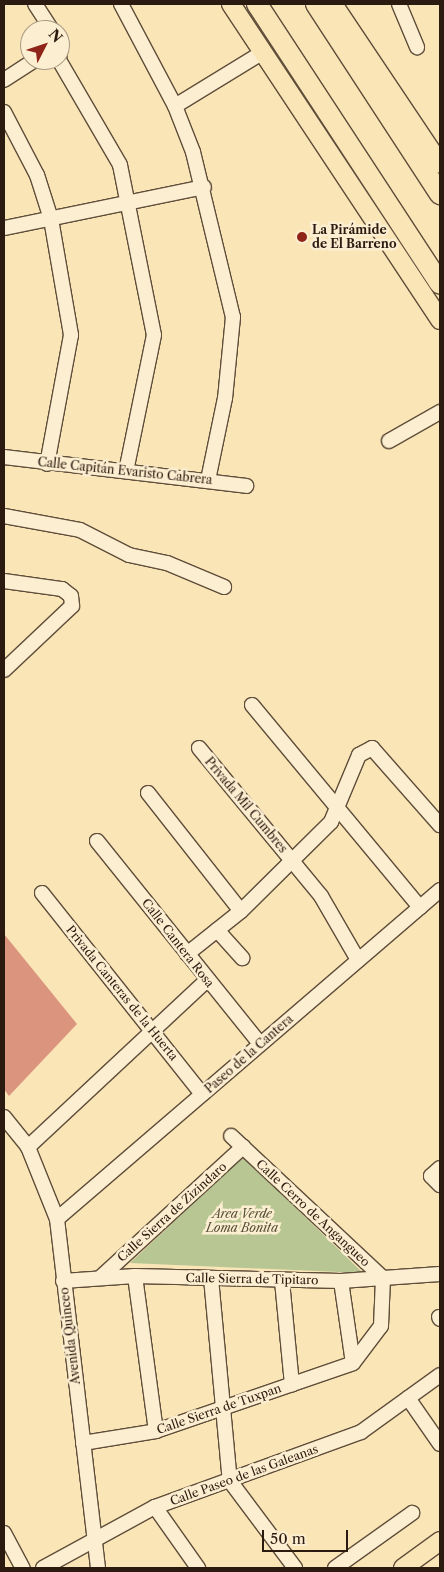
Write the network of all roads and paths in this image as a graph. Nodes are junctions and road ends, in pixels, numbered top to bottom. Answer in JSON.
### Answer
{"nodes":[{"id":1,"x":35,"y":4,"type":"edge"},
{"id":2,"x":121,"y":4,"type":"edge"},
{"id":3,"x":231,"y":4,"type":"edge"},
{"id":4,"x":257,"y":4,"type":"edge"},
{"id":5,"x":316,"y":4,"type":"edge"},
{"id":6,"x":333,"y":4,"type":"edge"},
{"id":7,"x":399,"y":4,"type":"edge"},
{"id":8,"x":45,"y":20,"type":"edge"},
{"id":9,"x":417,"y":47,"type":"dead end"},
{"id":10,"x":263,"y":52,"type":"junction"},
{"id":11,"x":20,"y":70,"type":"edge"},
{"id":12,"x":66,"y":70,"type":"edge"},
{"id":13,"x":4,"y":80,"type":"edge"},
{"id":14,"x":175,"y":106,"type":"junction"},
{"id":15,"x":4,"y":112,"type":"edge"},
{"id":16,"x":438,"y":158,"type":"edge"},
{"id":17,"x":204,"y":187,"type":"junction"},
{"id":18,"x":440,"y":194,"type":"edge"},
{"id":19,"x":130,"y":205,"type":"junction"},
{"id":20,"x":51,"y":219,"type":"junction"},
{"id":21,"x":4,"y":228,"type":"edge"},
{"id":22,"x":440,"y":284,"type":"edge"},
{"id":23,"x":440,"y":320,"type":"edge"},
{"id":24,"x":440,"y":412,"type":"edge"},
{"id":25,"x":388,"y":441,"type":"dead end"},
{"id":26,"x":4,"y":457,"type":"edge"},
{"id":27,"x":47,"y":464,"type":"junction"},
{"id":28,"x":126,"y":471,"type":"junction"},
{"id":29,"x":208,"y":480,"type":"junction"},
{"id":30,"x":246,"y":486,"type":"dead end"},
{"id":31,"x":4,"y":516,"type":"edge"},
{"id":32,"x":4,"y":581,"type":"edge"},
{"id":33,"x":224,"y":587,"type":"dead end"},
{"id":34,"x":4,"y":670,"type":"edge"},
{"id":35,"x":252,"y":705,"type":"dead end"},
{"id":36,"x":199,"y":748,"type":"dead end"},
{"id":37,"x":148,"y":792,"type":"dead end"},
{"id":38,"x":340,"y":811,"type":"junction"},
{"id":39,"x":440,"y":825,"type":"edge"},
{"id":40,"x":98,"y":841,"type":"dead end"},
{"id":41,"x":293,"y":862,"type":"junction"},
{"id":42,"x":440,"y":890,"type":"edge"},
{"id":43,"x":42,"y":893,"type":"dead end"},
{"id":44,"x":420,"y":907,"type":"junction"},
{"id":45,"x":241,"y":911,"type":"junction"},
{"id":46,"x":217,"y":930,"type":"junction"},
{"id":47,"x":187,"y":954,"type":"junction"},
{"id":48,"x":242,"y":958,"type":"dead end"},
{"id":49,"x":358,"y":960,"type":"junction"},
{"id":50,"x":207,"y":980,"type":"junction"},
{"id":51,"x":152,"y":1029,"type":"junction"},
{"id":52,"x":260,"y":1044,"type":"junction"},
{"id":53,"x":202,"y":1094,"type":"junction"},
{"id":54,"x":4,"y":1117,"type":"edge"},
{"id":55,"x":9,"y":1133,"type":"edge"},
{"id":56,"x":231,"y":1136,"type":"dead end"},
{"id":57,"x":28,"y":1147,"type":"junction"},
{"id":58,"x":243,"y":1148,"type":"junction"},
{"id":59,"x":57,"y":1219,"type":"junction"},
{"id":60,"x":440,"y":1274,"type":"edge"},
{"id":61,"x":136,"y":1276,"type":"junction"},
{"id":62,"x":101,"y":1277,"type":"junction"},
{"id":63,"x":211,"y":1278,"type":"junction"},
{"id":64,"x":383,"y":1278,"type":"junction"},
{"id":65,"x":63,"y":1281,"type":"junction"},
{"id":66,"x":282,"y":1281,"type":"junction"},
{"id":67,"x":340,"y":1281,"type":"junction"},
{"id":68,"x":353,"y":1363,"type":"junction"},
{"id":69,"x":440,"y":1375,"type":"edge"},
{"id":70,"x":292,"y":1385,"type":"junction"},
{"id":71,"x":408,"y":1398,"type":"junction"},
{"id":72,"x":224,"y":1407,"type":"junction"},
{"id":73,"x":156,"y":1431,"type":"junction"},
{"id":74,"x":82,"y":1444,"type":"junction"},
{"id":75,"x":440,"y":1444,"type":"edge"},
{"id":76,"x":230,"y":1481,"type":"junction"},
{"id":77,"x":155,"y":1507,"type":"junction"},
{"id":78,"x":412,"y":1513,"type":"dead end"},
{"id":79,"x":4,"y":1533,"type":"edge"},
{"id":80,"x":95,"y":1540,"type":"junction"},
{"id":81,"x":440,"y":1541,"type":"edge"},
{"id":82,"x":23,"y":1568,"type":"edge"},
{"id":83,"x":43,"y":1568,"type":"edge"},
{"id":84,"x":98,"y":1568,"type":"edge"},
{"id":85,"x":198,"y":1568,"type":"edge"},
{"id":86,"x":295,"y":1568,"type":"edge"},
{"id":87,"x":335,"y":1568,"type":"edge"},
{"id":88,"x":403,"y":1568,"type":"edge"}],
"edges":[{"from":1,"to":8,"type":"street"},
{"from":2,"to":14,"type":"street"},
{"from":3,"to":10,"type":"main road"},
{"from":4,"to":22,"type":"highway"},
{"from":5,"to":18,"type":"highway"},
{"from":6,"to":16,"type":"main road"},
{"from":7,"to":9,"type":"street"},
{"from":10,"to":14,"type":"street"},
{"from":10,"to":23,"type":"main road"},
{"from":11,"to":13,"type":"street"},
{"from":12,"to":19,"type":"street"},
{"from":14,"to":17,"type":"street"},
{"from":15,"to":20,"type":"street"},
{"from":17,"to":19,"type":"street"},
{"from":17,"to":29,"type":"street"},
{"from":19,"to":20,"type":"street"},
{"from":19,"to":28,"type":"street"},
{"from":20,"to":21,"type":"street"},
{"from":20,"to":27,"type":"street"},
{"from":24,"to":25,"type":"street"},
{"from":26,"to":27,"type":"street","name":"Calle Capitán Evaristo Cabrera"},
{"from":27,"to":28,"type":"street","name":"Calle Capitán Evaristo Cabrera"},
{"from":28,"to":29,"type":"street","name":"Calle Capitán Evaristo Cabrera"},
{"from":29,"to":30,"type":"street","name":"Calle Capitán Evaristo Cabrera"},
{"from":31,"to":33,"type":"street"},
{"from":32,"to":34,"type":"street"},
{"from":35,"to":38,"type":"street"},
{"from":36,"to":41,"type":"street","name":"Privada Mil Cumbres"},
{"from":37,"to":45,"type":"street"},
{"from":38,"to":39,"type":"street"},
{"from":38,"to":41,"type":"street"},
{"from":38,"to":44,"type":"street"},
{"from":40,"to":47,"type":"street","name":"Calle Cantera Rosa"},
{"from":41,"to":45,"type":"street"},
{"from":41,"to":49,"type":"street","name":"Privada Mil Cumbres"},
{"from":42,"to":44,"type":"street","name":"Paseo de la Cantera"},
{"from":43,"to":51,"type":"street","name":"Privada Canteras de la Huerta"},
{"from":44,"to":49,"type":"street","name":"Paseo de la Cantera"},
{"from":45,"to":46,"type":"street"},
{"from":46,"to":47,"type":"street"},
{"from":46,"to":48,"type":"street"},
{"from":47,"to":50,"type":"street","name":"Calle Cantera Rosa"},
{"from":49,"to":52,"type":"street","name":"Paseo de la Cantera"},
{"from":50,"to":51,"type":"street"},
{"from":50,"to":52,"type":"street","name":"Calle Cantera Rosa"},
{"from":51,"to":53,"type":"street","name":"Privada Canteras de la Huerta"},
{"from":51,"to":57,"type":"street"},
{"from":52,"to":53,"type":"street","name":"Paseo de la Cantera"},
{"from":53,"to":59,"type":"street","name":"Paseo de la Cantera"},
{"from":54,"to":55,"type":"street","name":"Avenida Quinceo"},
{"from":55,"to":57,"type":"street","name":"Avenida Quinceo"},
{"from":56,"to":58,"type":"street","name":"Calle Cerro de Angangueo"},
{"from":57,"to":59,"type":"street","name":"Avenida Quinceo"},
{"from":58,"to":62,"type":"street","name":"Calle Sierra de Zizindaro"},
{"from":58,"to":64,"type":"street","name":"Calle Cerro de Angangueo"},
{"from":59,"to":65,"type":"street","name":"Avenida Quinceo"},
{"from":60,"to":64,"type":"street","name":"Calle Sierra de Tipitaro"},
{"from":61,"to":62,"type":"street","name":"Calle Sierra de Tipitaro"},
{"from":61,"to":63,"type":"street","name":"Calle Sierra de Tipitaro"},
{"from":61,"to":73,"type":"street"},
{"from":62,"to":65,"type":"street","name":"Calle Sierra de Tipitaro"},
{"from":63,"to":66,"type":"street","name":"Calle Sierra de Tipitaro"},
{"from":63,"to":72,"type":"street"},
{"from":64,"to":67,"type":"street","name":"Calle Sierra de Tipitaro"},
{"from":64,"to":68,"type":"street"},
{"from":65,"to":74,"type":"street","name":"Avenida Quinceo"},
{"from":66,"to":67,"type":"street","name":"Calle Sierra de Tipitaro"},
{"from":66,"to":70,"type":"street"},
{"from":67,"to":68,"type":"street"},
{"from":68,"to":70,"type":"street","name":"Calle Sierra de Tuxpan"},
{"from":69,"to":71,"type":"street","name":"Calle Paseo de las Galeanas"},
{"from":70,"to":72,"type":"street","name":"Calle Sierra de Tuxpan"},
{"from":71,"to":75,"type":"street"},
{"from":71,"to":76,"type":"street","name":"Calle Paseo de las Galeanas"},
{"from":72,"to":73,"type":"street","name":"Calle Sierra de Tuxpan"},
{"from":72,"to":76,"type":"street"},
{"from":73,"to":74,"type":"street","name":"Calle Sierra de Tuxpan"},
{"from":74,"to":80,"type":"street","name":"Avenida Quinceo"},
{"from":76,"to":77,"type":"street","name":"Calle Paseo de las Galeanas"},
{"from":76,"to":86,"type":"street"},
{"from":77,"to":80,"type":"street","name":"Calle Paseo de las Galeanas"},
{"from":77,"to":85,"type":"street"},
{"from":78,"to":87,"type":"street"},
{"from":79,"to":82,"type":"street"},
{"from":80,"to":83,"type":"street","name":"Calle Paseo de las Galeanas"},
{"from":80,"to":84,"type":"street","name":"Avenida Quinceo"},
{"from":81,"to":88,"type":"main road"}]}
